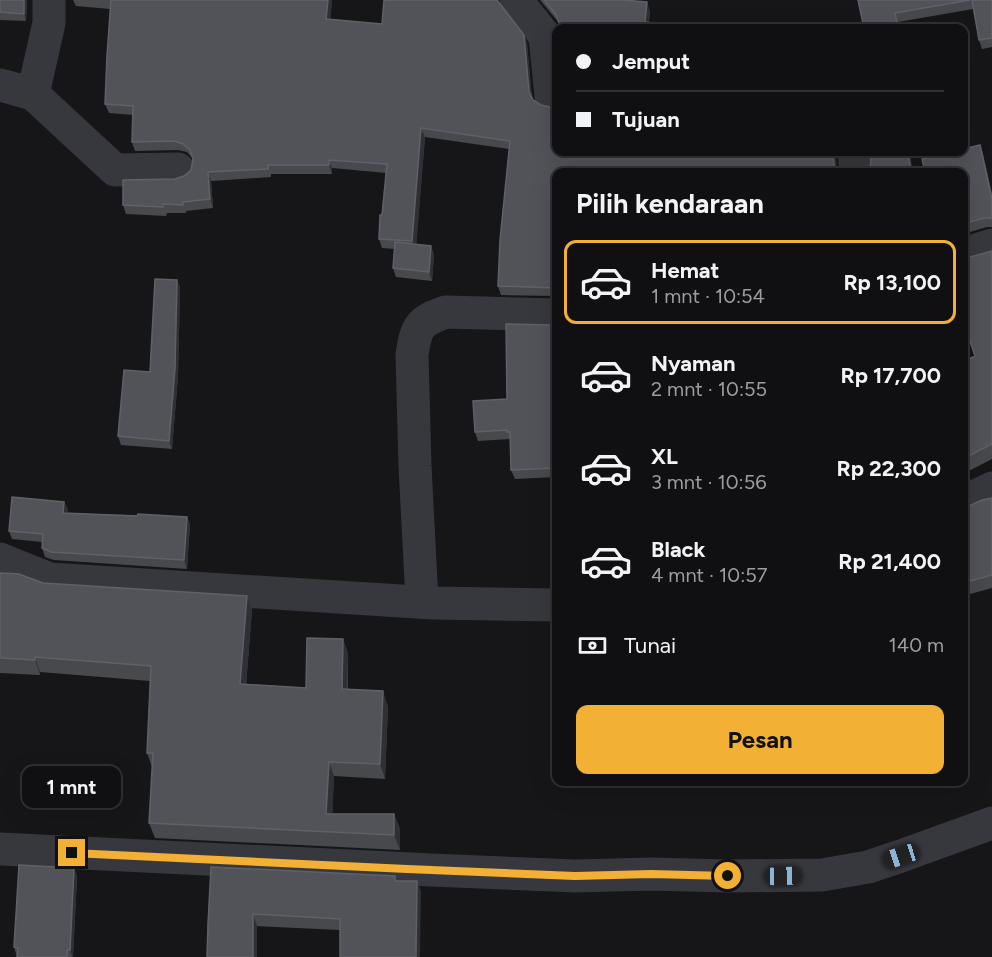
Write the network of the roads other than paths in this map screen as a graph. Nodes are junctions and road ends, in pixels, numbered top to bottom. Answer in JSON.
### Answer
{"nodes":[{"id":1,"x":49,"y":0,"type":"edge"},
{"id":2,"x":516,"y":0,"type":"edge"},
{"id":3,"x":0,"y":85,"type":"edge"},
{"id":4,"x":33,"y":94,"type":"junction"},
{"id":5,"x":551,"y":97,"type":"dead end"},
{"id":6,"x":178,"y":169,"type":"dead end"},
{"id":7,"x":992,"y":244,"type":"edge"},
{"id":8,"x":968,"y":252,"type":"edge"},
{"id":9,"x":552,"y":315,"type":"edge"},
{"id":10,"x":992,"y":488,"type":"edge"},
{"id":11,"x":968,"y":500,"type":"edge"},
{"id":12,"x":0,"y":560,"type":"edge"},
{"id":13,"x":422,"y":601,"type":"junction"},
{"id":14,"x":552,"y":605,"type":"edge"},
{"id":15,"x":992,"y":822,"type":"edge"},
{"id":16,"x":0,"y":849,"type":"edge"}],
"edges":[{"from":1,"to":4,"type":"street"},
{"from":2,"to":5,"type":"street"},
{"from":3,"to":4,"type":"street"},
{"from":4,"to":6,"type":"street"},
{"from":7,"to":8,"type":"street"},
{"from":9,"to":13,"type":"street"},
{"from":10,"to":11,"type":"street"},
{"from":12,"to":13,"type":"street"},
{"from":13,"to":14,"type":"street"},
{"from":15,"to":16,"type":"street"}]}
